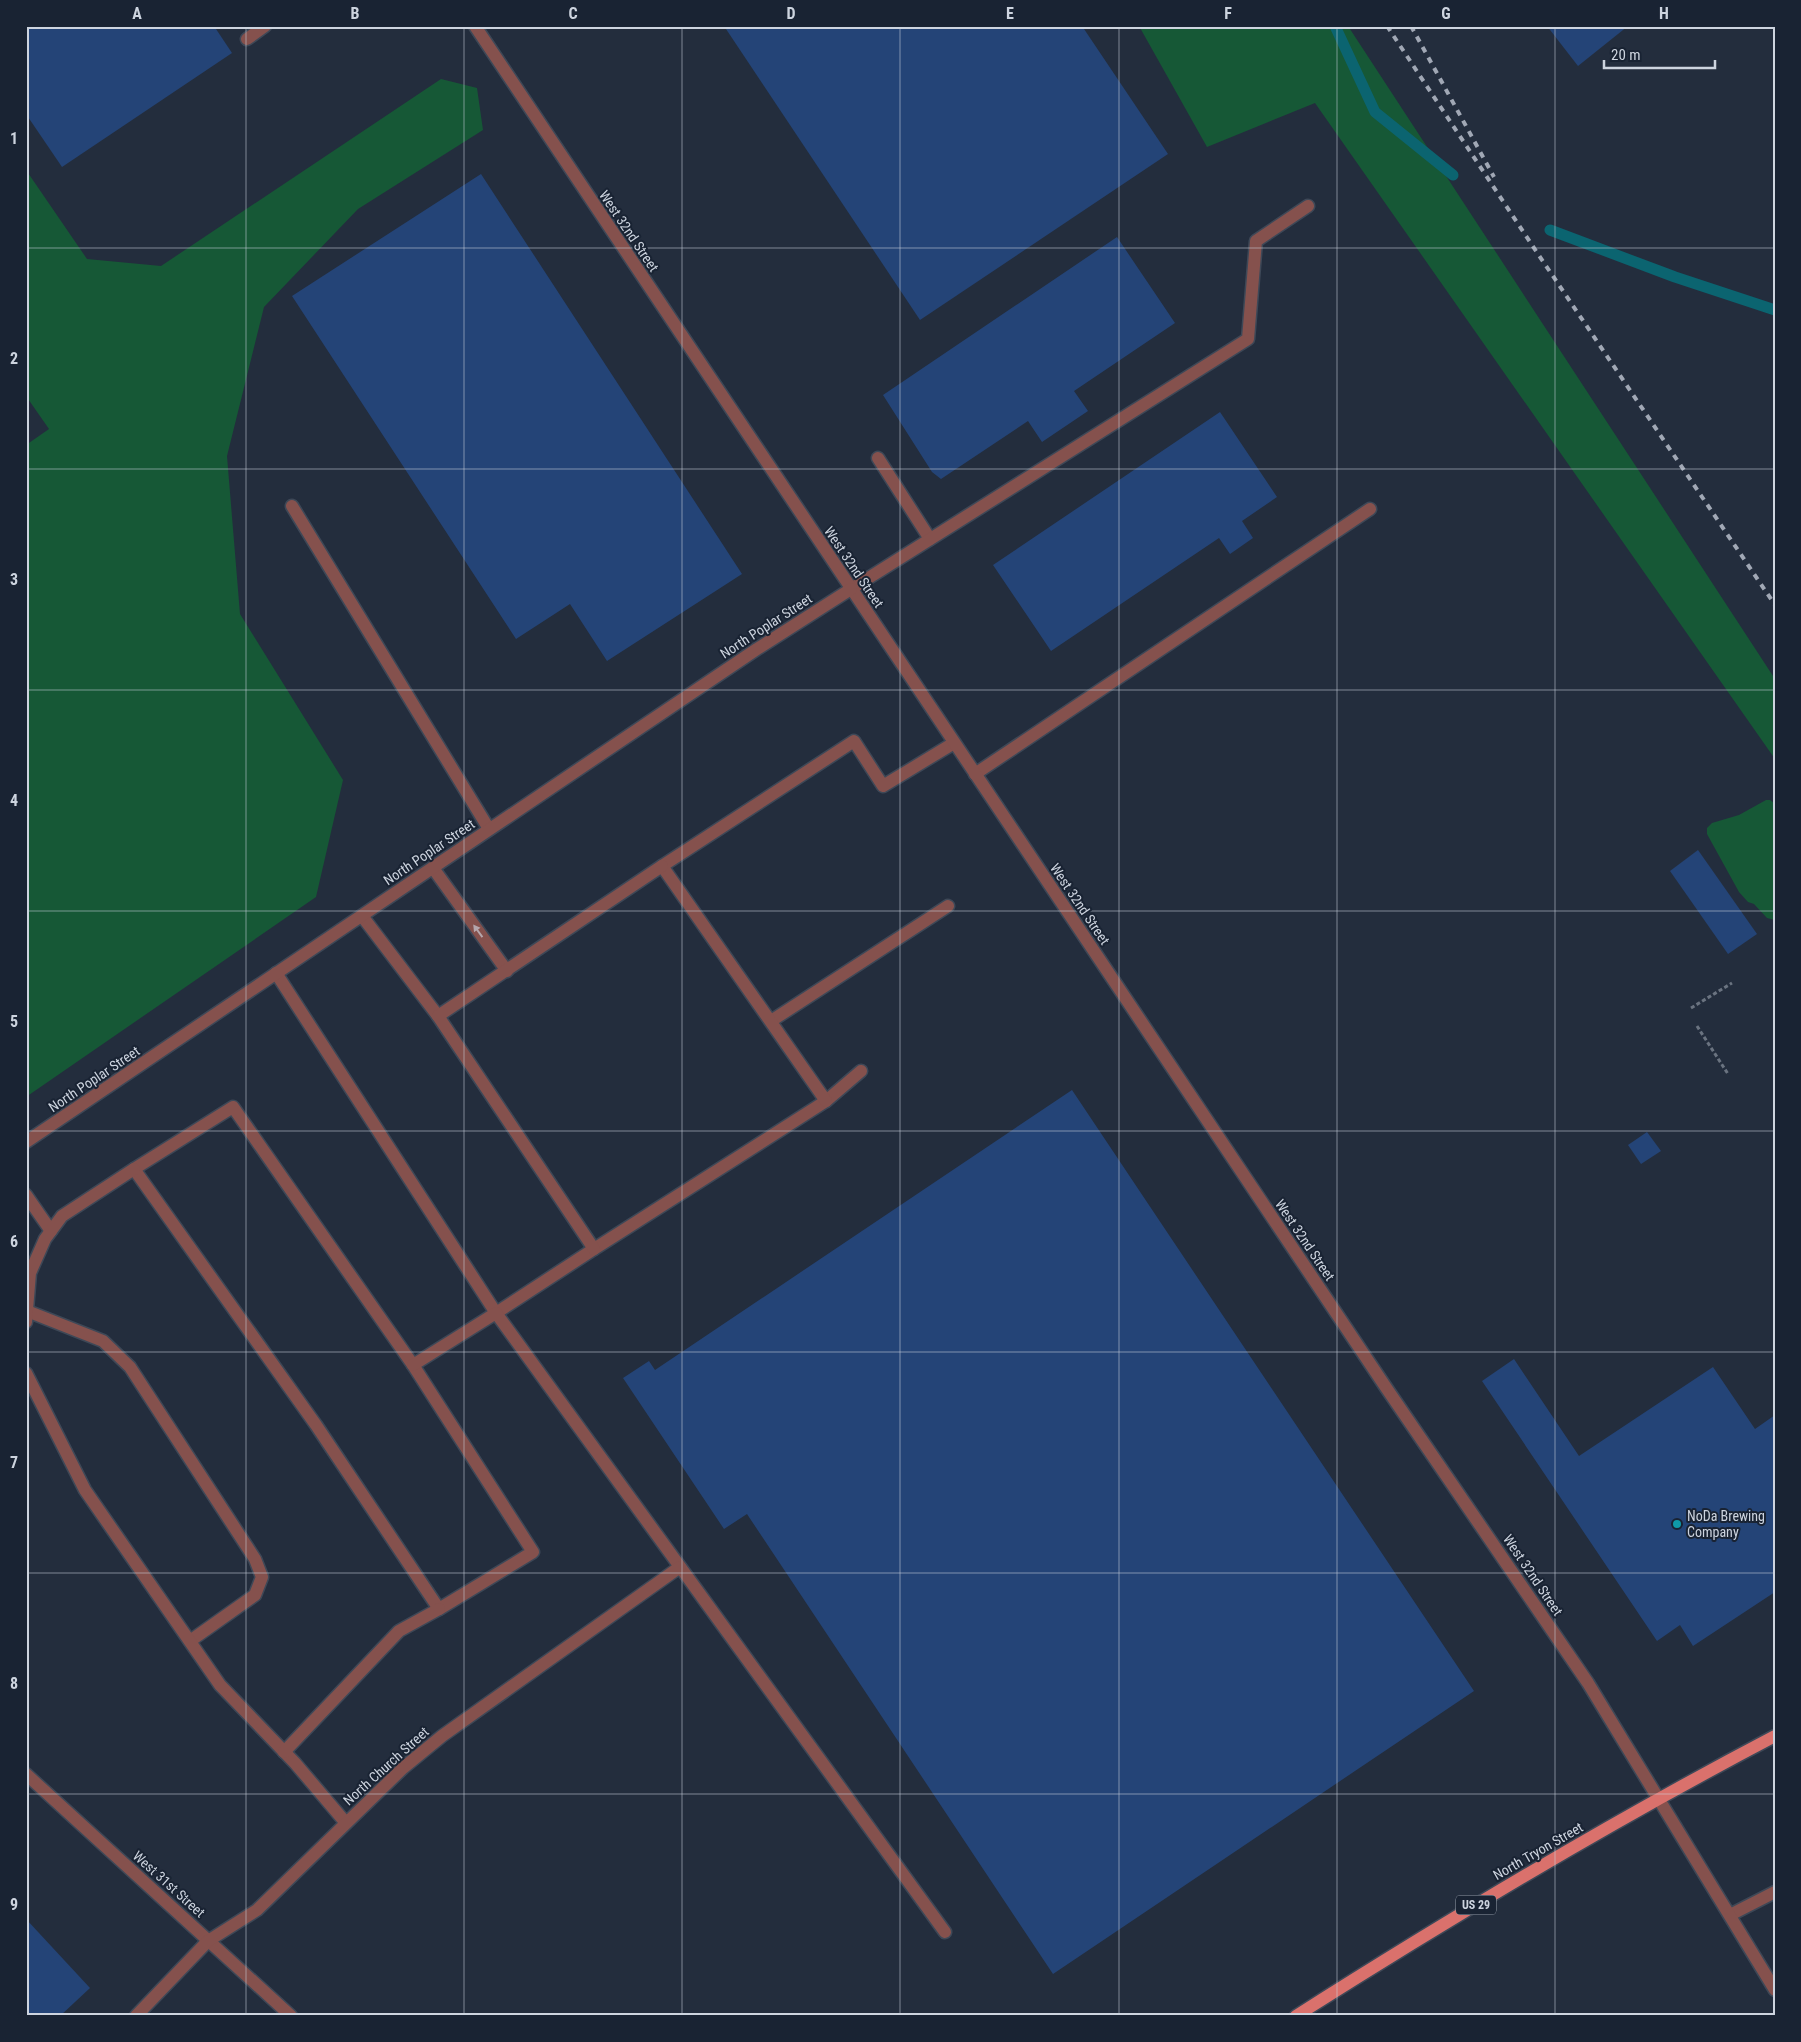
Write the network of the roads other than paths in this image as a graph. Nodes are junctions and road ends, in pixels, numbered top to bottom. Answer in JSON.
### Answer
{"nodes":[{"id":1,"x":265,"y":26,"type":"edge"},
{"id":2,"x":475,"y":26,"type":"edge"},
{"id":3,"x":247,"y":38,"type":"dead end"},
{"id":4,"x":1308,"y":206,"type":"dead end"},
{"id":5,"x":878,"y":458,"type":"dead end"},
{"id":6,"x":292,"y":506,"type":"dead end"},
{"id":7,"x":1370,"y":509,"type":"dead end"},
{"id":8,"x":930,"y":539,"type":"junction"},
{"id":9,"x":851,"y":589,"type":"junction"},
{"id":10,"x":954,"y":742,"type":"junction"},
{"id":11,"x":975,"y":774,"type":"junction"},
{"id":12,"x":489,"y":830,"type":"junction"},
{"id":13,"x":662,"y":866,"type":"junction"},
{"id":14,"x":433,"y":868,"type":"junction"},
{"id":15,"x":948,"y":906,"type":"dead end"},
{"id":16,"x":362,"y":916,"type":"junction"},
{"id":17,"x":506,"y":971,"type":"junction"},
{"id":18,"x":276,"y":973,"type":"junction"},
{"id":19,"x":438,"y":1016,"type":"junction"},
{"id":20,"x":770,"y":1021,"type":"junction"},
{"id":21,"x":861,"y":1071,"type":"dead end"},
{"id":22,"x":826,"y":1101,"type":"junction"},
{"id":23,"x":26,"y":1142,"type":"edge"},
{"id":24,"x":134,"y":1168,"type":"junction"},
{"id":25,"x":26,"y":1195,"type":"edge"},
{"id":26,"x":51,"y":1231,"type":"junction"},
{"id":27,"x":594,"y":1249,"type":"junction"},
{"id":28,"x":496,"y":1313,"type":"junction"},
{"id":29,"x":27,"y":1317,"type":"edge"},
{"id":30,"x":413,"y":1365,"type":"junction"},
{"id":31,"x":26,"y":1373,"type":"edge"},
{"id":32,"x":680,"y":1567,"type":"junction"},
{"id":33,"x":439,"y":1609,"type":"junction"},
{"id":34,"x":190,"y":1641,"type":"junction"},
{"id":35,"x":1775,"y":1736,"type":"edge"},
{"id":36,"x":284,"y":1752,"type":"junction"},
{"id":37,"x":26,"y":1774,"type":"edge"},
{"id":38,"x":1659,"y":1798,"type":"junction"},
{"id":39,"x":346,"y":1823,"type":"junction"},
{"id":40,"x":1775,"y":1892,"type":"edge"},
{"id":41,"x":1730,"y":1915,"type":"junction"},
{"id":42,"x":946,"y":1932,"type":"dead end"},
{"id":43,"x":208,"y":1941,"type":"junction"},
{"id":44,"x":1775,"y":1990,"type":"edge"},
{"id":45,"x":136,"y":2016,"type":"edge"},
{"id":46,"x":291,"y":2016,"type":"edge"},
{"id":47,"x":1296,"y":2016,"type":"edge"}],
"edges":[{"from":1,"to":3,"type":"street"},
{"from":2,"to":9,"type":"street","name":"West 32nd Street"},
{"from":4,"to":8,"type":"street","name":"North Poplar Street"},
{"from":5,"to":8,"type":"street"},
{"from":6,"to":12,"type":"street"},
{"from":7,"to":11,"type":"street"},
{"from":8,"to":9,"type":"street","name":"North Poplar Street"},
{"from":9,"to":10,"type":"street","name":"West 32nd Street"},
{"from":9,"to":12,"type":"street","name":"North Poplar Street"},
{"from":10,"to":11,"type":"street","name":"West 32nd Street"},
{"from":10,"to":13,"type":"street"},
{"from":11,"to":38,"type":"street","name":"West 32nd Street"},
{"from":12,"to":14,"type":"street","name":"North Poplar Street"},
{"from":13,"to":17,"type":"street"},
{"from":13,"to":20,"type":"street"},
{"from":14,"to":16,"type":"street","name":"North Poplar Street"},
{"from":17,"to":14,"type":"street","one_way":true},
{"from":15,"to":20,"type":"street"},
{"from":16,"to":18,"type":"street","name":"North Poplar Street"},
{"from":16,"to":19,"type":"street"},
{"from":17,"to":19,"type":"street"},
{"from":18,"to":23,"type":"street","name":"North Poplar Street"},
{"from":18,"to":28,"type":"street"},
{"from":19,"to":27,"type":"street"},
{"from":20,"to":22,"type":"street"},
{"from":21,"to":22,"type":"street"},
{"from":22,"to":27,"type":"street"},
{"from":24,"to":26,"type":"street"},
{"from":24,"to":30,"type":"street"},
{"from":24,"to":33,"type":"street"},
{"from":25,"to":26,"type":"street"},
{"from":26,"to":29,"type":"street"},
{"from":27,"to":28,"type":"street"},
{"from":28,"to":30,"type":"street"},
{"from":28,"to":32,"type":"street"},
{"from":29,"to":34,"type":"street"},
{"from":30,"to":33,"type":"street"},
{"from":31,"to":34,"type":"street"},
{"from":32,"to":39,"type":"street","name":"North Church Street"},
{"from":32,"to":42,"type":"street"},
{"from":33,"to":36,"type":"street"},
{"from":34,"to":36,"type":"street"},
{"from":35,"to":38,"type":"main road","name":"North Tryon Street","number":"US 29"},
{"from":36,"to":39,"type":"street"},
{"from":37,"to":43,"type":"street","name":"West 31st Street"},
{"from":38,"to":41,"type":"street","name":"West 32nd Street"},
{"from":38,"to":47,"type":"main road","name":"North Tryon Street","number":"US 29"},
{"from":39,"to":43,"type":"street","name":"North Church Street"},
{"from":40,"to":41,"type":"street"},
{"from":41,"to":44,"type":"street","name":"West 32nd Street"},
{"from":43,"to":45,"type":"street","name":"North Church Street"},
{"from":43,"to":46,"type":"street","name":"West 31st Street"}]}
